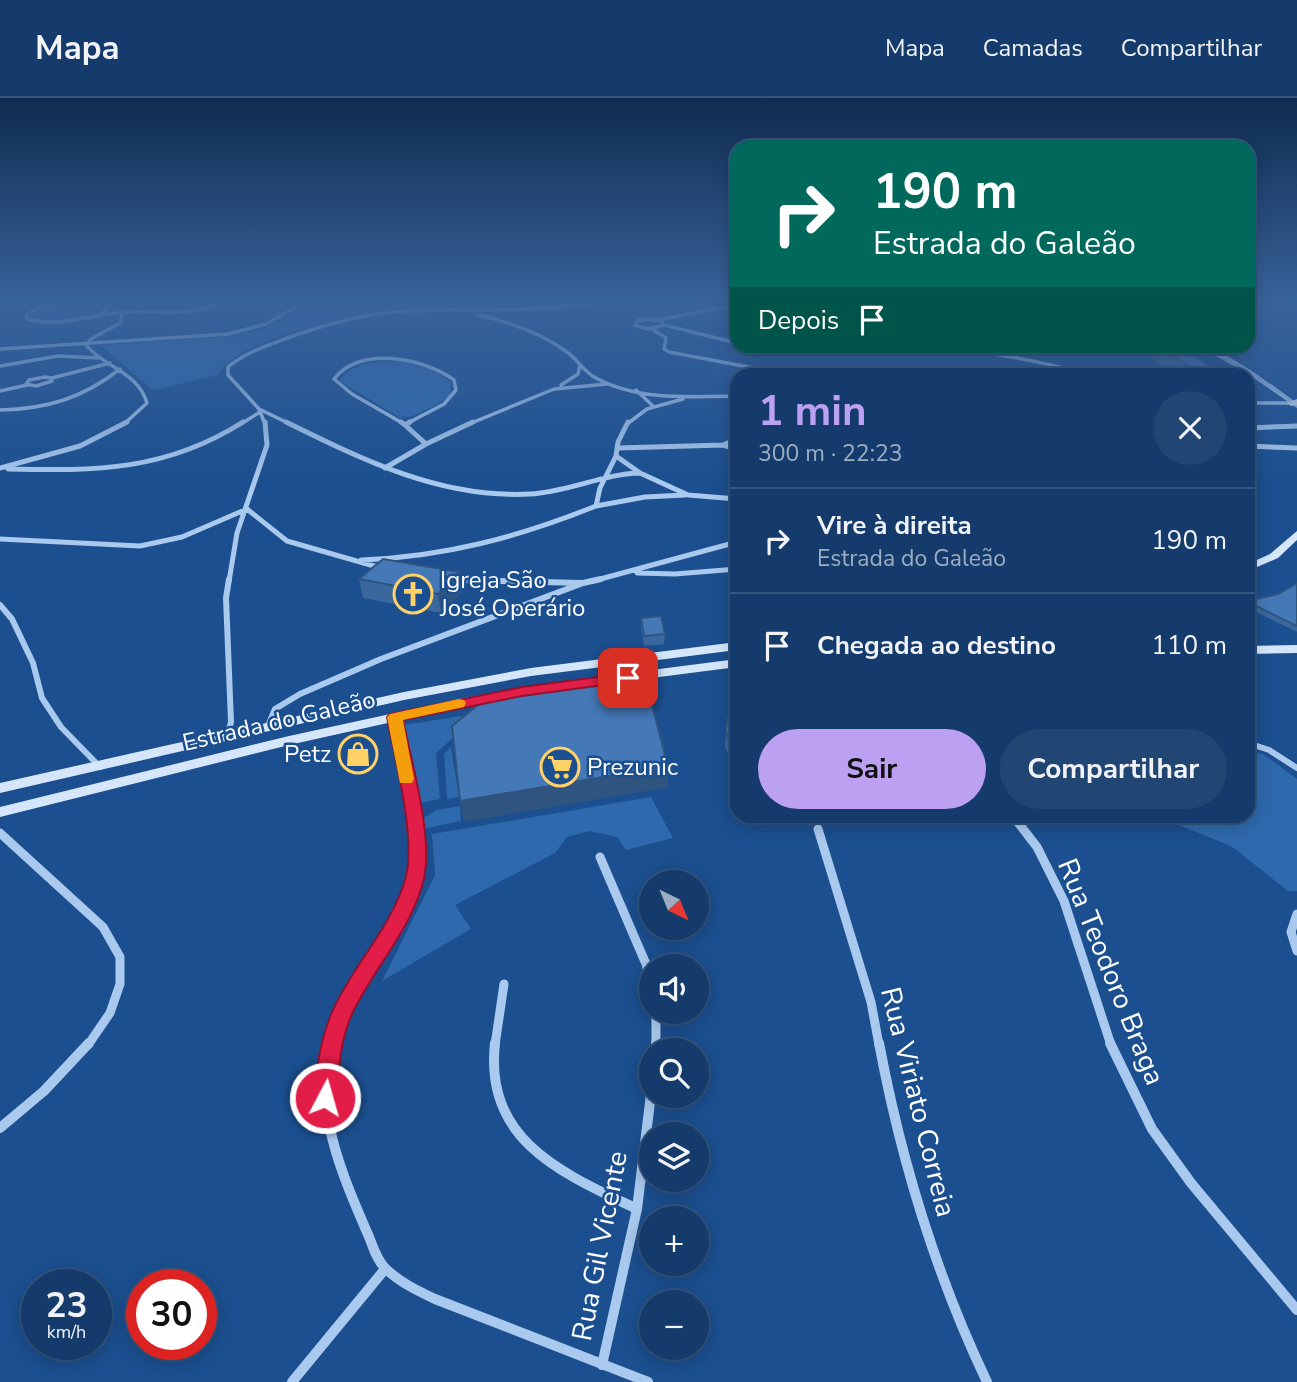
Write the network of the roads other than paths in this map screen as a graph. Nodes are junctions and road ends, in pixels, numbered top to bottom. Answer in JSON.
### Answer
{"nodes":[{"id":1,"x":24,"y":362,"type":"edge"},
{"id":2,"x":232,"y":362,"type":"edge"},
{"id":3,"x":366,"y":362,"type":"edge"},
{"id":4,"x":413,"y":362,"type":"edge"},
{"id":5,"x":577,"y":362,"type":"edge"},
{"id":6,"x":722,"y":362,"type":"edge"},
{"id":7,"x":1037,"y":362,"type":"edge"},
{"id":8,"x":111,"y":363,"type":"joint"},
{"id":9,"x":580,"y":365,"type":"junction"},
{"id":10,"x":0,"y":366,"type":"edge"},
{"id":11,"x":754,"y":368,"type":"edge"},
{"id":12,"x":1062,"y":368,"type":"edge"},
{"id":13,"x":120,"y":369,"type":"junction"},
{"id":14,"x":1255,"y":377,"type":"edge"},
{"id":15,"x":609,"y":384,"type":"junction"},
{"id":16,"x":554,"y":388,"type":"junction"},
{"id":17,"x":635,"y":390,"type":"junction"},
{"id":18,"x":0,"y":391,"type":"edge"},
{"id":19,"x":730,"y":396,"type":"edge"},
{"id":20,"x":697,"y":397,"type":"junction"},
{"id":21,"x":1255,"y":403,"type":"edge"},
{"id":22,"x":1295,"y":404,"type":"edge"},
{"id":23,"x":654,"y":407,"type":"junction"},
{"id":24,"x":0,"y":410,"type":"edge"},
{"id":25,"x":260,"y":410,"type":"junction"},
{"id":26,"x":405,"y":425,"type":"junction"},
{"id":27,"x":1297,"y":426,"type":"edge"},
{"id":28,"x":1255,"y":428,"type":"edge"},
{"id":29,"x":730,"y":442,"type":"edge"},
{"id":30,"x":426,"y":444,"type":"junction"},
{"id":31,"x":723,"y":445,"type":"junction"},
{"id":32,"x":1255,"y":446,"type":"edge"},
{"id":33,"x":730,"y":447,"type":"edge"},
{"id":34,"x":617,"y":448,"type":"junction"},
{"id":35,"x":1297,"y":448,"type":"edge"},
{"id":36,"x":616,"y":456,"type":"junction"},
{"id":37,"x":384,"y":468,"type":"junction"},
{"id":38,"x":0,"y":469,"type":"edge"},
{"id":39,"x":640,"y":473,"type":"junction"},
{"id":40,"x":607,"y":476,"type":"junction"},
{"id":41,"x":688,"y":495,"type":"junction"},
{"id":42,"x":730,"y":498,"type":"edge"},
{"id":43,"x":596,"y":506,"type":"junction"},
{"id":44,"x":247,"y":509,"type":"junction"},
{"id":45,"x":0,"y":539,"type":"edge"},
{"id":46,"x":1295,"y":539,"type":"edge"},
{"id":47,"x":730,"y":544,"type":"edge"},
{"id":48,"x":350,"y":560,"type":"junction"},
{"id":49,"x":665,"y":562,"type":"junction"},
{"id":50,"x":1255,"y":565,"type":"edge"},
{"id":51,"x":385,"y":569,"type":"edge"},
{"id":52,"x":730,"y":570,"type":"edge"},
{"id":53,"x":629,"y":573,"type":"junction"},
{"id":54,"x":675,"y":574,"type":"junction"},
{"id":55,"x":440,"y":579,"type":"edge"},
{"id":56,"x":549,"y":582,"type":"junction"},
{"id":57,"x":583,"y":583,"type":"junction"},
{"id":58,"x":556,"y":594,"type":"junction"},
{"id":59,"x":0,"y":605,"type":"edge"},
{"id":60,"x":730,"y":647,"type":"edge"},
{"id":61,"x":1297,"y":649,"type":"edge"},
{"id":62,"x":1255,"y":650,"type":"edge"},
{"id":63,"x":730,"y":664,"type":"edge"},
{"id":64,"x":531,"y":672,"type":"junction"},
{"id":65,"x":395,"y":717,"type":"junction"},
{"id":66,"x":268,"y":726,"type":"junction"},
{"id":67,"x":227,"y":736,"type":"junction"},
{"id":68,"x":1255,"y":745,"type":"edge"},
{"id":69,"x":100,"y":767,"type":"junction"},
{"id":70,"x":1297,"y":768,"type":"edge"},
{"id":71,"x":0,"y":788,"type":"edge"},
{"id":72,"x":0,"y":812,"type":"edge"},
{"id":73,"x":1018,"y":823,"type":"edge"},
{"id":74,"x":818,"y":829,"type":"dead end"},
{"id":75,"x":0,"y":833,"type":"edge"},
{"id":76,"x":600,"y":857,"type":"dead end"},
{"id":77,"x":1297,"y":914,"type":"edge"},
{"id":78,"x":1297,"y":951,"type":"edge"},
{"id":79,"x":642,"y":954,"type":"edge"},
{"id":80,"x":504,"y":984,"type":"dead end"},
{"id":81,"x":649,"y":1108,"type":"edge"},
{"id":82,"x":0,"y":1128,"type":"edge"},
{"id":83,"x":637,"y":1209,"type":"junction"},
{"id":84,"x":385,"y":1269,"type":"junction"},
{"id":85,"x":1297,"y":1310,"type":"edge"},
{"id":86,"x":602,"y":1365,"type":"junction"},
{"id":87,"x":292,"y":1382,"type":"edge"},
{"id":88,"x":648,"y":1382,"type":"edge"},
{"id":89,"x":988,"y":1382,"type":"edge"}],
"edges":[{"from":1,"to":10,"type":"street"},
{"from":2,"to":25,"type":"street"},
{"from":3,"to":26,"type":"street"},
{"from":4,"to":26,"type":"street"},
{"from":5,"to":9,"type":"street"},
{"from":6,"to":11,"type":"street"},
{"from":7,"to":12,"type":"street"},
{"from":8,"to":13,"type":"street"},
{"from":8,"to":18,"type":"street"},
{"from":9,"to":15,"type":"street"},
{"from":9,"to":16,"type":"street"},
{"from":13,"to":24,"type":"street"},
{"from":13,"to":38,"type":"street"},
{"from":14,"to":22,"type":"street"},
{"from":15,"to":16,"type":"street"},
{"from":15,"to":17,"type":"street"},
{"from":16,"to":30,"type":"street"},
{"from":17,"to":20,"type":"street"},
{"from":17,"to":23,"type":"street"},
{"from":19,"to":20,"type":"street"},
{"from":20,"to":23,"type":"street"},
{"from":21,"to":22,"type":"street"},
{"from":23,"to":34,"type":"street"},
{"from":25,"to":37,"type":"street"},
{"from":25,"to":38,"type":"street"},
{"from":25,"to":44,"type":"street"},
{"from":26,"to":30,"type":"street"},
{"from":27,"to":28,"type":"street"},
{"from":29,"to":31,"type":"street"},
{"from":30,"to":37,"type":"street"},
{"from":31,"to":33,"type":"street"},
{"from":31,"to":34,"type":"street"},
{"from":32,"to":35,"type":"street"},
{"from":34,"to":36,"type":"street"},
{"from":36,"to":39,"type":"street"},
{"from":36,"to":40,"type":"street"},
{"from":37,"to":40,"type":"street"},
{"from":39,"to":40,"type":"street"},
{"from":39,"to":41,"type":"street"},
{"from":40,"to":43,"type":"street"},
{"from":41,"to":42,"type":"street"},
{"from":41,"to":43,"type":"street"},
{"from":43,"to":48,"type":"street"},
{"from":44,"to":45,"type":"street"},
{"from":44,"to":48,"type":"street"},
{"from":44,"to":67,"type":"street"},
{"from":46,"to":50,"type":"main road"},
{"from":47,"to":49,"type":"street"},
{"from":48,"to":51,"type":"street"},
{"from":49,"to":53,"type":"street"},
{"from":49,"to":54,"type":"street"},
{"from":52,"to":54,"type":"street"},
{"from":53,"to":54,"type":"street"},
{"from":53,"to":57,"type":"street"},
{"from":55,"to":56,"type":"street"},
{"from":56,"to":57,"type":"street"},
{"from":56,"to":58,"type":"street"},
{"from":57,"to":58,"type":"street"},
{"from":58,"to":66,"type":"street"},
{"from":59,"to":69,"type":"street"},
{"from":60,"to":64,"type":"main road","name":"Estrada do Galeão"},
{"from":61,"to":62,"type":"main road"},
{"from":63,"to":65,"type":"main road","name":"Estrada do Galeão"},
{"from":64,"to":65,"type":"main road"},
{"from":64,"to":66,"type":"main road","name":"Estrada do Galeão"},
{"from":65,"to":72,"type":"main road","name":"Estrada do Galeão"},
{"from":65,"to":84,"type":"street"},
{"from":66,"to":67,"type":"main road","name":"Estrada do Galeão"},
{"from":67,"to":69,"type":"main road","name":"Estrada do Galeão"},
{"from":68,"to":70,"type":"street"},
{"from":69,"to":71,"type":"main road","name":"Estrada do Galeão"},
{"from":73,"to":85,"type":"street","name":"Rua Teodoro Braga"},
{"from":74,"to":89,"type":"street","name":"Rua Viriato Correia"},
{"from":75,"to":82,"type":"street"},
{"from":76,"to":79,"type":"street"},
{"from":77,"to":78,"type":"street"},
{"from":80,"to":83,"type":"street"},
{"from":81,"to":83,"type":"street","name":"Rua Gil Vicente"},
{"from":83,"to":86,"type":"street","name":"Rua Gil Vicente"},
{"from":84,"to":86,"type":"street"},
{"from":84,"to":87,"type":"street"},
{"from":86,"to":88,"type":"street"}]}
